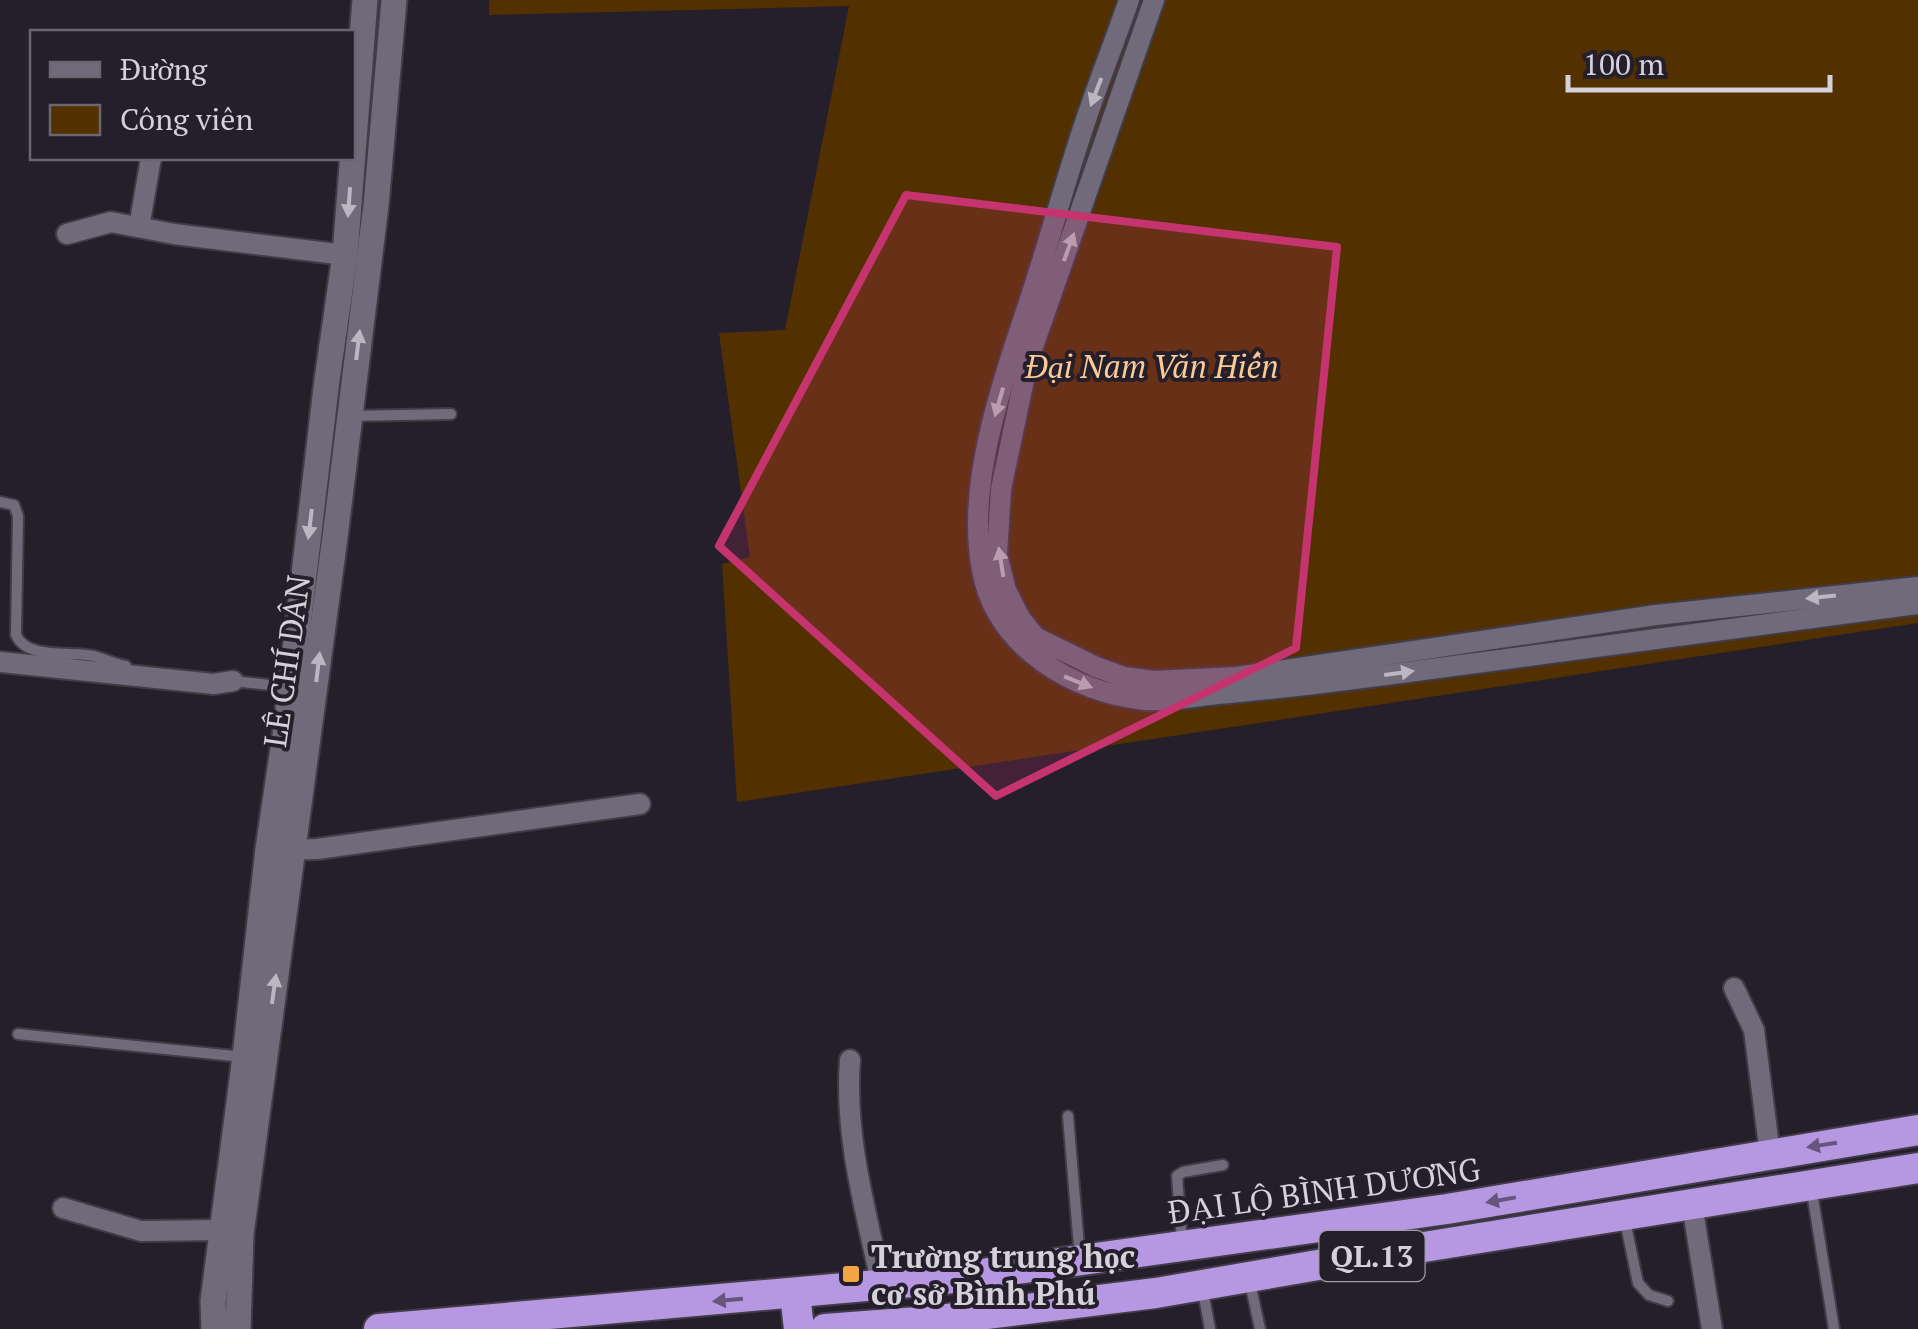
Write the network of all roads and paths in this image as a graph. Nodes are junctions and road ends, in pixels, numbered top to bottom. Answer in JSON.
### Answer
{"nodes":[{"id":1,"x":365,"y":0,"type":"edge"},
{"id":2,"x":394,"y":0,"type":"edge"},
{"id":3,"x":1129,"y":0,"type":"edge"},
{"id":4,"x":1154,"y":0,"type":"edge"},
{"id":5,"x":355,"y":128,"type":"edge"},
{"id":6,"x":151,"y":160,"type":"edge"},
{"id":7,"x":352,"y":160,"type":"edge"},
{"id":8,"x":139,"y":227,"type":"junction"},
{"id":9,"x":67,"y":234,"type":"dead end"},
{"id":10,"x":345,"y":255,"type":"junction"},
{"id":11,"x":451,"y":414,"type":"dead end"},
{"id":12,"x":350,"y":416,"type":"junction"},
{"id":13,"x":0,"y":502,"type":"edge"},
{"id":14,"x":1918,"y":587,"type":"edge"},
{"id":15,"x":1918,"y":604,"type":"edge"},
{"id":16,"x":0,"y":662,"type":"edge"},
{"id":17,"x":232,"y":680,"type":"junction"},
{"id":18,"x":291,"y":687,"type":"junction"},
{"id":19,"x":640,"y":804,"type":"dead end"},
{"id":20,"x":281,"y":850,"type":"junction"},
{"id":21,"x":1734,"y":988,"type":"dead end"},
{"id":22,"x":18,"y":1034,"type":"dead end"},
{"id":23,"x":245,"y":1057,"type":"junction"},
{"id":24,"x":850,"y":1060,"type":"dead end"},
{"id":25,"x":1068,"y":1116,"type":"dead end"},
{"id":26,"x":1918,"y":1130,"type":"edge"},
{"id":27,"x":1770,"y":1154,"type":"junction"},
{"id":28,"x":1224,"y":1166,"type":"dead end"},
{"id":29,"x":1918,"y":1168,"type":"edge"},
{"id":30,"x":1810,"y":1185,"type":"junction"},
{"id":31,"x":1692,"y":1204,"type":"junction"},
{"id":32,"x":63,"y":1208,"type":"dead end"},
{"id":33,"x":1624,"y":1215,"type":"junction"},
{"id":34,"x":222,"y":1230,"type":"junction"},
{"id":35,"x":1182,"y":1245,"type":"junction"},
{"id":36,"x":1080,"y":1260,"type":"junction"},
{"id":37,"x":1248,"y":1278,"type":"junction"},
{"id":38,"x":882,"y":1286,"type":"junction"},
{"id":39,"x":1202,"y":1286,"type":"junction"},
{"id":40,"x":795,"y":1294,"type":"junction"},
{"id":41,"x":1668,"y":1302,"type":"dead end"},
{"id":42,"x":214,"y":1329,"type":"edge"},
{"id":43,"x":238,"y":1329,"type":"edge"},
{"id":44,"x":378,"y":1329,"type":"edge"},
{"id":45,"x":798,"y":1329,"type":"edge"},
{"id":46,"x":825,"y":1329,"type":"edge"},
{"id":47,"x":1210,"y":1329,"type":"edge"},
{"id":48,"x":1260,"y":1329,"type":"edge"},
{"id":49,"x":1712,"y":1329,"type":"edge"},
{"id":50,"x":1834,"y":1329,"type":"edge"}],
"edges":[{"from":1,"to":5,"type":"main road","name":"LÊ CHÍ DÂN","one_way":true},
{"from":12,"to":2,"type":"main road","name":"LÊ CHÍ DÂN","one_way":true},
{"from":3,"to":15,"type":"street","one_way":true},
{"from":14,"to":4,"type":"street","one_way":true},
{"from":6,"to":8,"type":"street"},
{"from":7,"to":10,"type":"main road","name":"LÊ CHÍ DÂN","one_way":true},
{"from":8,"to":9,"type":"street"},
{"from":8,"to":10,"type":"street"},
{"from":10,"to":18,"type":"main road","name":"LÊ CHÍ DÂN","one_way":true},
{"from":11,"to":12,"type":"lane"},
{"from":20,"to":12,"type":"main road","name":"LÊ CHÍ DÂN","one_way":true},
{"from":13,"to":17,"type":"lane"},
{"from":16,"to":17,"type":"street"},
{"from":17,"to":18,"type":"lane"},
{"from":18,"to":20,"type":"main road","name":"LÊ CHÍ DÂN"},
{"from":19,"to":20,"type":"street"},
{"from":20,"to":23,"type":"main road","name":"LÊ CHÍ DÂN"},
{"from":43,"to":20,"type":"main road","name":"LÊ CHÍ DÂN","one_way":true},
{"from":21,"to":27,"type":"street"},
{"from":22,"to":23,"type":"lane"},
{"from":23,"to":34,"type":"main road","name":"LÊ CHÍ DÂN"},
{"from":24,"to":38,"type":"street"},
{"from":25,"to":36,"type":"lane"},
{"from":26,"to":27,"type":"highway","name":"ĐẠI LỘ BÌNH DƯƠNG","number":"QL.13","one_way":true},
{"from":27,"to":35,"type":"highway","name":"ĐẠI LỘ BÌNH DƯƠNG","number":"QL.13","one_way":true},
{"from":28,"to":35,"type":"lane"},
{"from":29,"to":30,"type":"highway","number":"QL.13"},
{"from":30,"to":31,"type":"highway","number":"QL.13"},
{"from":30,"to":50,"type":"lane"},
{"from":31,"to":33,"type":"highway","number":"QL.13"},
{"from":31,"to":49,"type":"street"},
{"from":32,"to":34,"type":"street"},
{"from":33,"to":37,"type":"highway","number":"QL.13"},
{"from":33,"to":41,"type":"lane"},
{"from":34,"to":42,"type":"main road","name":"LÊ CHÍ DÂN"},
{"from":35,"to":36,"type":"highway","name":"ĐẠI LỘ BÌNH DƯƠNG","number":"QL.13"},
{"from":36,"to":38,"type":"highway","name":"ĐẠI LỘ BÌNH DƯƠNG","number":"QL.13"},
{"from":37,"to":39,"type":"highway","number":"QL.13"},
{"from":37,"to":48,"type":"lane"},
{"from":38,"to":40,"type":"highway","name":"ĐẠI LỘ BÌNH DƯƠNG","number":"QL.13"},
{"from":39,"to":46,"type":"highway","number":"QL.13"},
{"from":39,"to":47,"type":"lane"},
{"from":40,"to":44,"type":"highway","name":"ĐẠI LỘ BÌNH DƯƠNG","number":"QL.13","one_way":true},
{"from":40,"to":45,"type":"highway"}]}
